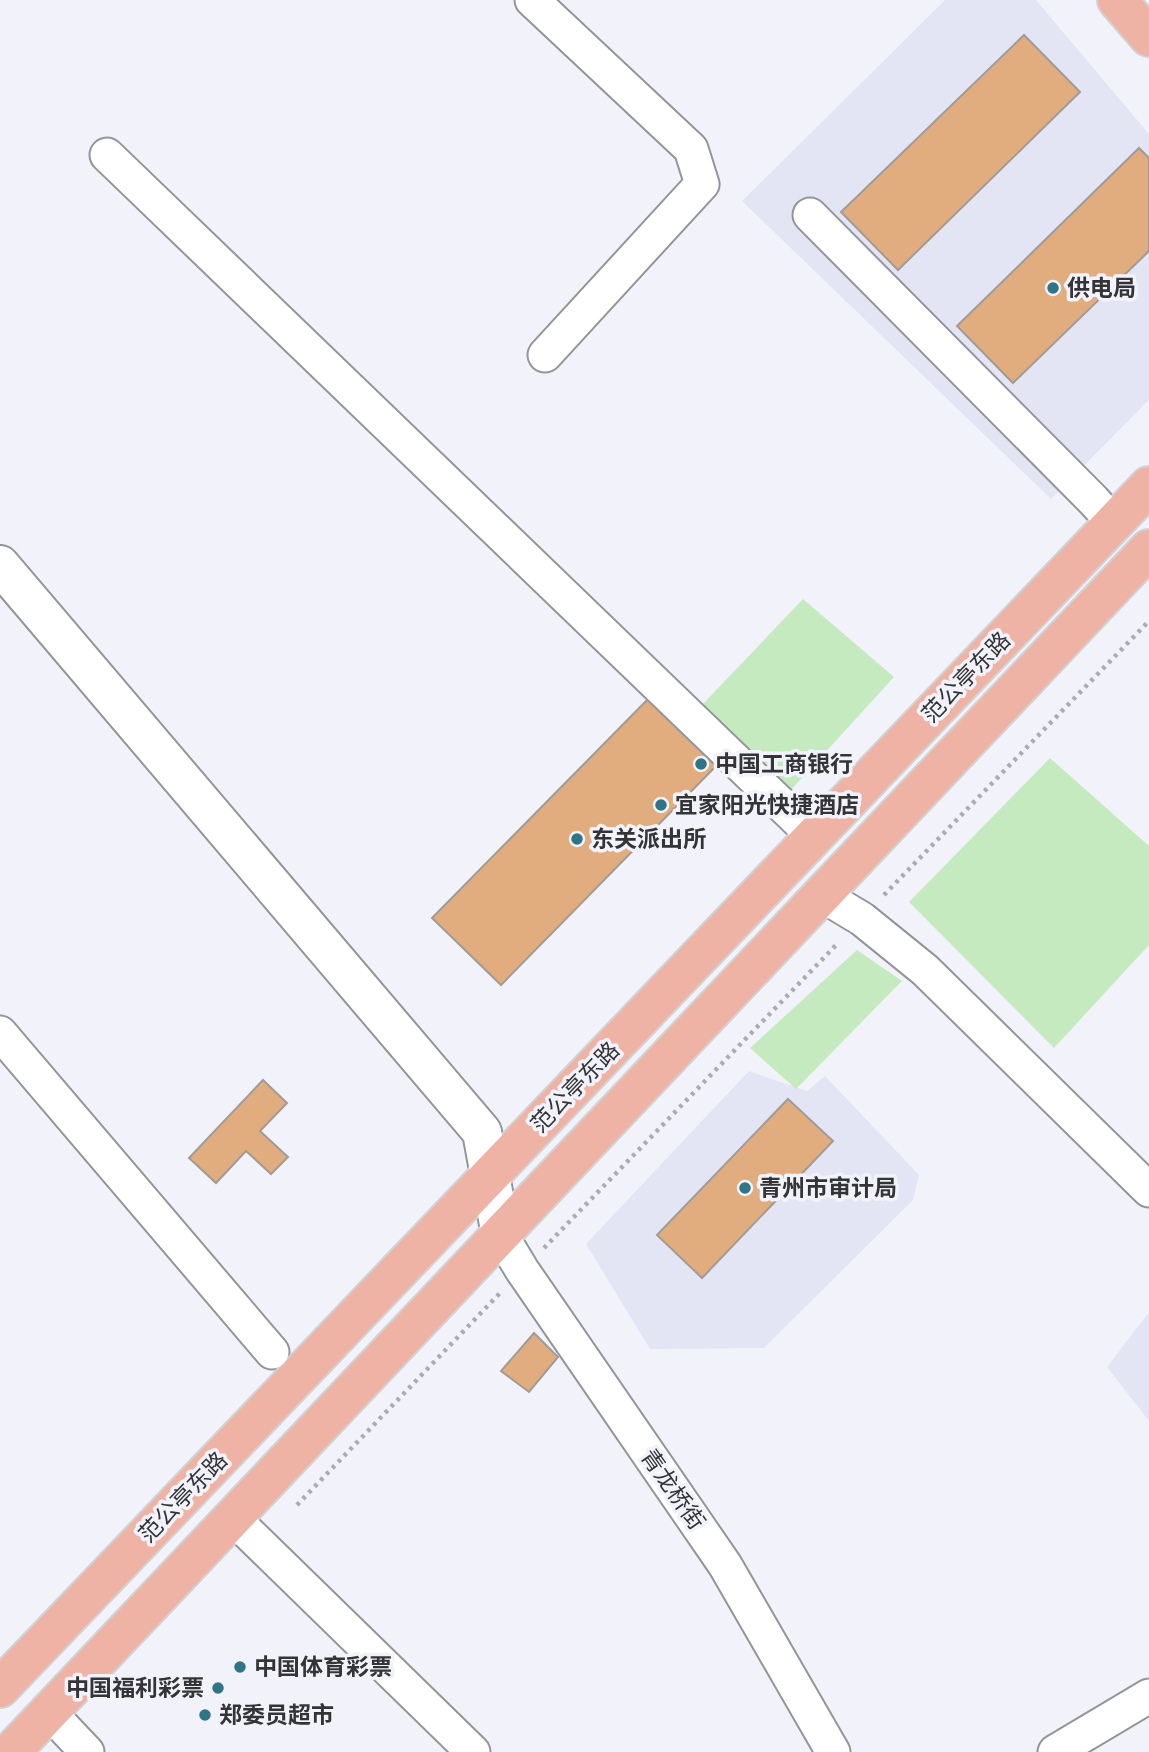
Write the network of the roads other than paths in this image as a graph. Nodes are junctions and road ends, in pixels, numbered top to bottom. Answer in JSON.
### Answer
{"nodes":[{"id":1,"x":532,"y":0,"type":"edge"},
{"id":2,"x":1117,"y":0,"type":"edge"},
{"id":3,"x":1149,"y":37,"type":"edge"},
{"id":4,"x":107,"y":155,"type":"dead end"},
{"id":5,"x":810,"y":215,"type":"dead end"},
{"id":6,"x":545,"y":355,"type":"dead end"},
{"id":7,"x":1149,"y":486,"type":"edge"},
{"id":8,"x":1114,"y":523,"type":"junction"},
{"id":9,"x":1149,"y":549,"type":"edge"},
{"id":10,"x":0,"y":565,"type":"edge"},
{"id":11,"x":814,"y":836,"type":"junction"},
{"id":12,"x":822,"y":895,"type":"junction"},
{"id":13,"x":0,"y":1033,"type":"edge"},
{"id":14,"x":490,"y":1175,"type":"junction"},
{"id":15,"x":1149,"y":1191,"type":"edge"},
{"id":16,"x":501,"y":1235,"type":"junction"},
{"id":17,"x":272,"y":1352,"type":"dead end"},
{"id":18,"x":232,"y":1517,"type":"junction"},
{"id":19,"x":0,"y":1688,"type":"edge"},
{"id":20,"x":1149,"y":1696,"type":"edge"},
{"id":21,"x":49,"y":1712,"type":"junction"},
{"id":22,"x":10,"y":1752,"type":"edge"},
{"id":23,"x":87,"y":1752,"type":"edge"},
{"id":24,"x":473,"y":1752,"type":"edge"},
{"id":25,"x":833,"y":1752,"type":"edge"},
{"id":26,"x":1055,"y":1752,"type":"edge"}],
"edges":[{"from":1,"to":6,"type":"street"},
{"from":2,"to":3,"type":"main road"},
{"from":4,"to":11,"type":"street"},
{"from":5,"to":8,"type":"street"},
{"from":7,"to":8,"type":"main road","name":"范公亭东路"},
{"from":8,"to":11,"type":"main road","name":"范公亭东路"},
{"from":9,"to":12,"type":"main road","name":"范公亭东路"},
{"from":10,"to":14,"type":"street"},
{"from":11,"to":14,"type":"main road","name":"范公亭东路"},
{"from":12,"to":15,"type":"street"},
{"from":12,"to":16,"type":"main road","name":"范公亭东路"},
{"from":13,"to":17,"type":"street"},
{"from":14,"to":16,"type":"street"},
{"from":14,"to":19,"type":"main road","name":"范公亭东路"},
{"from":16,"to":18,"type":"main road","name":"范公亭东路"},
{"from":16,"to":25,"type":"street","name":"青龙桥街"},
{"from":18,"to":21,"type":"main road","name":"范公亭东路"},
{"from":18,"to":24,"type":"street"},
{"from":20,"to":26,"type":"street"},
{"from":21,"to":22,"type":"main road","name":"范公亭东路"},
{"from":21,"to":23,"type":"street"}]}
